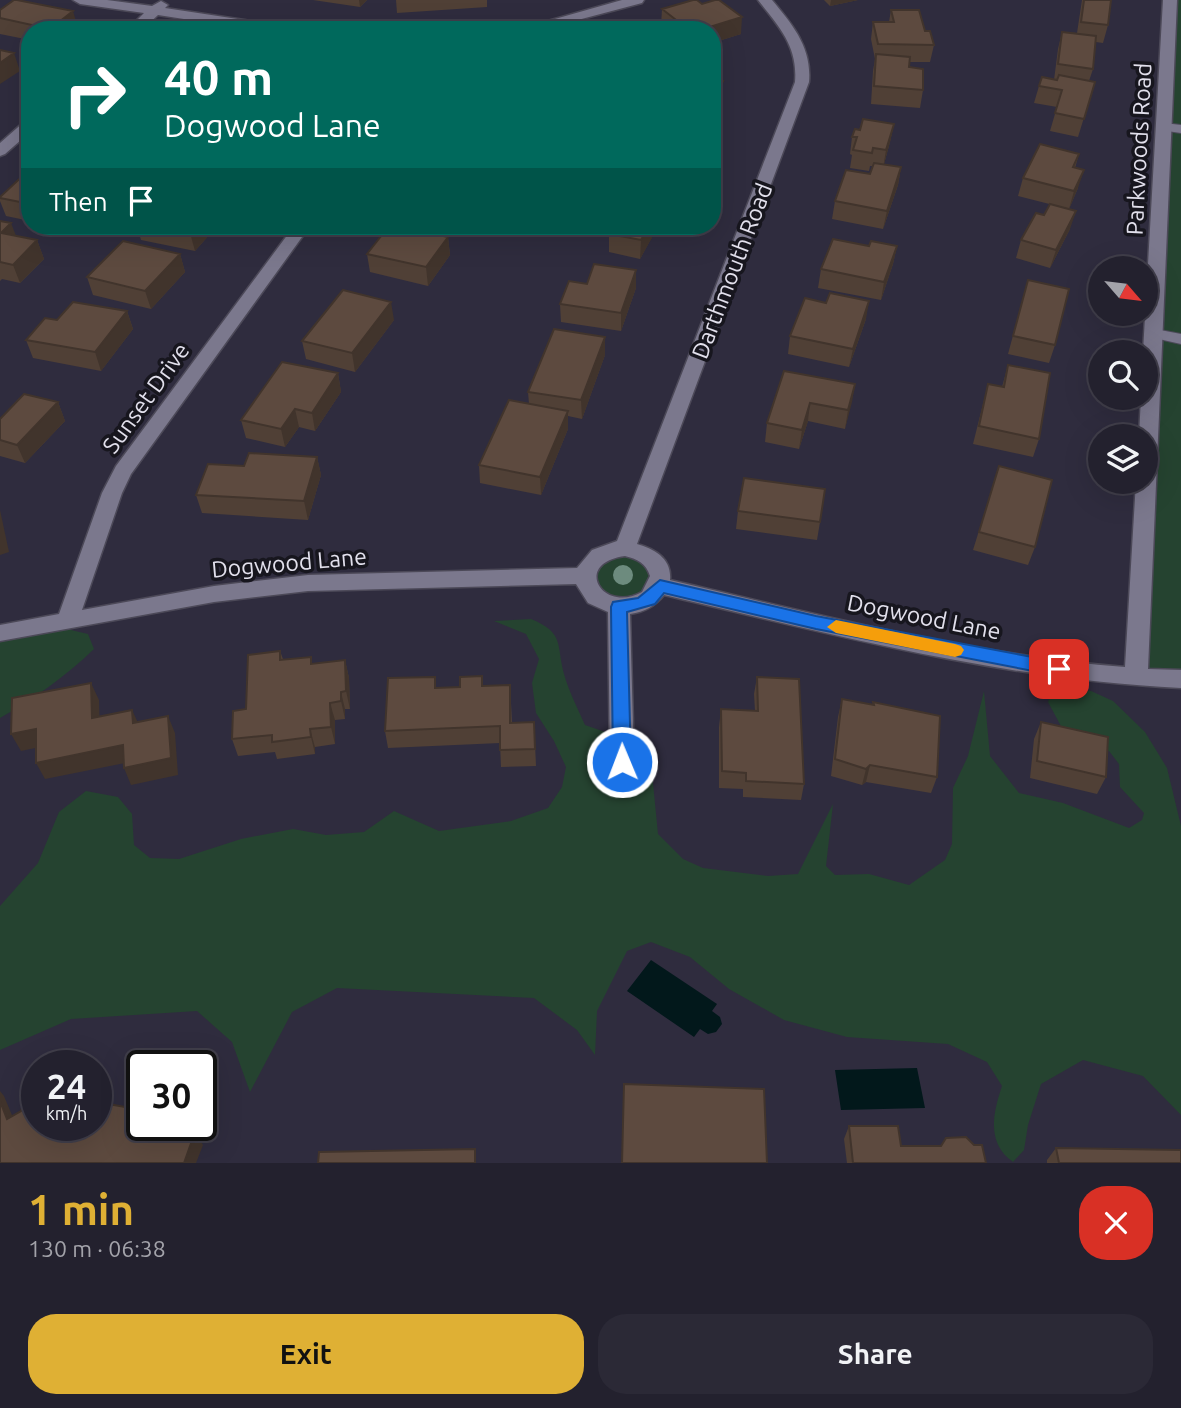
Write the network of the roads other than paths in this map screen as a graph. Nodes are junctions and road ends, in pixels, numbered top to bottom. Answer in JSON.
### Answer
{"nodes":[{"id":1,"x":80,"y":0,"type":"edge"},
{"id":2,"x":167,"y":0,"type":"edge"},
{"id":3,"x":636,"y":0,"type":"edge"},
{"id":4,"x":765,"y":0,"type":"edge"},
{"id":5,"x":1170,"y":0,"type":"edge"},
{"id":6,"x":154,"y":11,"type":"junction"},
{"id":7,"x":143,"y":21,"type":"edge"},
{"id":8,"x":223,"y":21,"type":"edge"},
{"id":9,"x":557,"y":21,"type":"edge"},
{"id":10,"x":1173,"y":128,"type":"edge"},
{"id":11,"x":21,"y":132,"type":"edge"},
{"id":12,"x":0,"y":151,"type":"edge"},
{"id":13,"x":295,"y":235,"type":"edge"},
{"id":14,"x":1155,"y":334,"type":"junction"},
{"id":15,"x":1181,"y":339,"type":"edge"},
{"id":16,"x":625,"y":548,"type":"junction"},
{"id":17,"x":585,"y":576,"type":"junction"},
{"id":18,"x":660,"y":586,"type":"junction"},
{"id":19,"x":619,"y":607,"type":"junction"},
{"id":20,"x":68,"y":620,"type":"junction"},
{"id":21,"x":0,"y":633,"type":"edge"},
{"id":22,"x":1136,"y":678,"type":"junction"},
{"id":23,"x":1181,"y":679,"type":"edge"},
{"id":24,"x":622,"y":762,"type":"dead end"}],
"edges":[{"from":1,"to":6,"type":"street"},
{"from":2,"to":6,"type":"street"},
{"from":3,"to":9,"type":"street"},
{"from":4,"to":16,"type":"street","name":"Darthmouth Road"},
{"from":5,"to":10,"type":"street","name":"Parkwoods Road"},
{"from":6,"to":7,"type":"street"},
{"from":6,"to":8,"type":"street"},
{"from":10,"to":14,"type":"street","name":"Parkwoods Road"},
{"from":11,"to":12,"type":"street"},
{"from":13,"to":20,"type":"street","name":"Sunset Drive"},
{"from":14,"to":15,"type":"lane"},
{"from":14,"to":22,"type":"street","name":"Parkwoods Road"},
{"from":16,"to":17,"type":"street"},
{"from":16,"to":18,"type":"street"},
{"from":17,"to":19,"type":"street"},
{"from":17,"to":20,"type":"street","name":"Dogwood Lane"},
{"from":18,"to":19,"type":"street"},
{"from":18,"to":22,"type":"street","name":"Dogwood Lane"},
{"from":19,"to":24,"type":"street"},
{"from":20,"to":21,"type":"street","name":"Dogwood Lane"},
{"from":22,"to":23,"type":"street","name":"Dogwood Lane"}]}
